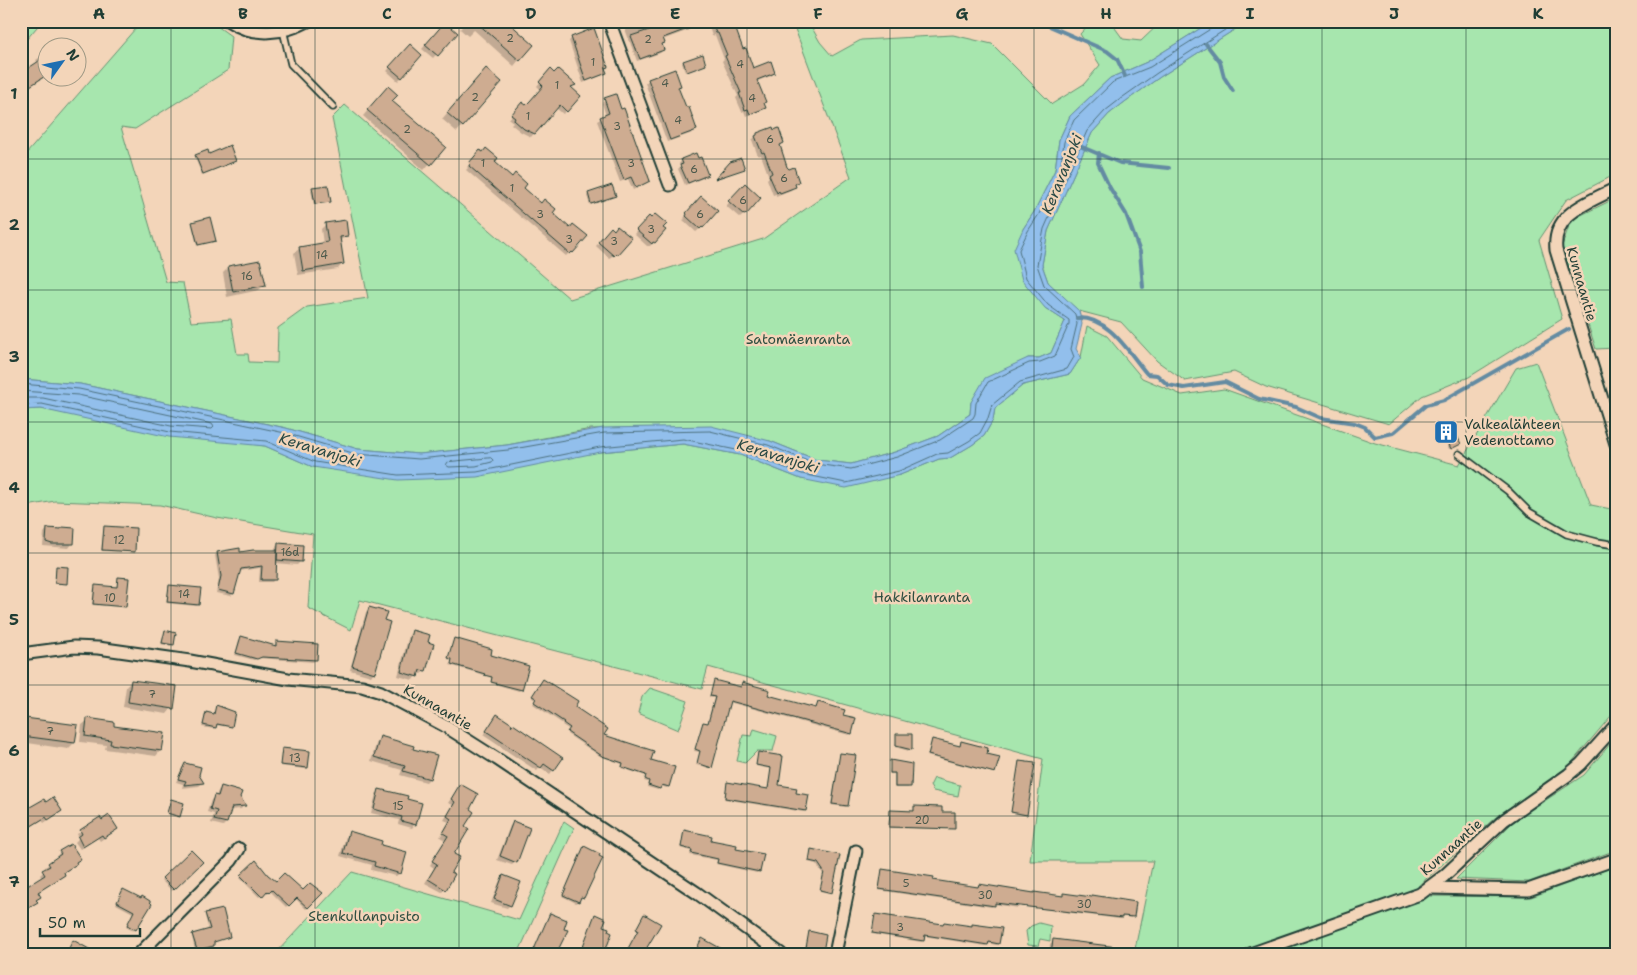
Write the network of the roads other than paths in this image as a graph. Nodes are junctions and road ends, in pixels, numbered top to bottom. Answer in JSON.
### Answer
{"nodes":[{"id":1,"x":229,"y":21,"type":"edge"},
{"id":2,"x":308,"y":21,"type":"edge"},
{"id":3,"x":609,"y":21,"type":"edge"},
{"id":4,"x":283,"y":30,"type":"junction"},
{"id":5,"x":334,"y":107,"type":"dead end"},
{"id":6,"x":670,"y":185,"type":"dead end"},
{"id":7,"x":1616,"y":188,"type":"edge"},
{"id":8,"x":1616,"y":444,"type":"edge"},
{"id":9,"x":1459,"y":454,"type":"dead end"},
{"id":10,"x":1616,"y":544,"type":"edge"},
{"id":11,"x":21,"y":654,"type":"edge"},
{"id":12,"x":1616,"y":725,"type":"edge"},
{"id":13,"x":239,"y":849,"type":"dead end"},
{"id":14,"x":856,"y":851,"type":"dead end"},
{"id":15,"x":1616,"y":859,"type":"edge"},
{"id":16,"x":1429,"y":888,"type":"junction"},
{"id":17,"x":139,"y":954,"type":"edge"},
{"id":18,"x":781,"y":954,"type":"edge"},
{"id":19,"x":835,"y":954,"type":"edge"},
{"id":20,"x":1250,"y":954,"type":"edge"}],
"edges":[{"from":1,"to":4,"type":"street"},
{"from":2,"to":4,"type":"street"},
{"from":3,"to":6,"type":"street"},
{"from":4,"to":5,"type":"lane"},
{"from":7,"to":8,"type":"street","name":"Kunnaantie"},
{"from":9,"to":10,"type":"lane"},
{"from":11,"to":18,"type":"street","name":"Kunnaantie"},
{"from":12,"to":16,"type":"street","name":"Kunnaantie"},
{"from":13,"to":17,"type":"street"},
{"from":14,"to":19,"type":"street"},
{"from":15,"to":16,"type":"street"},
{"from":16,"to":20,"type":"street","name":"Kunnaantie"}]}
